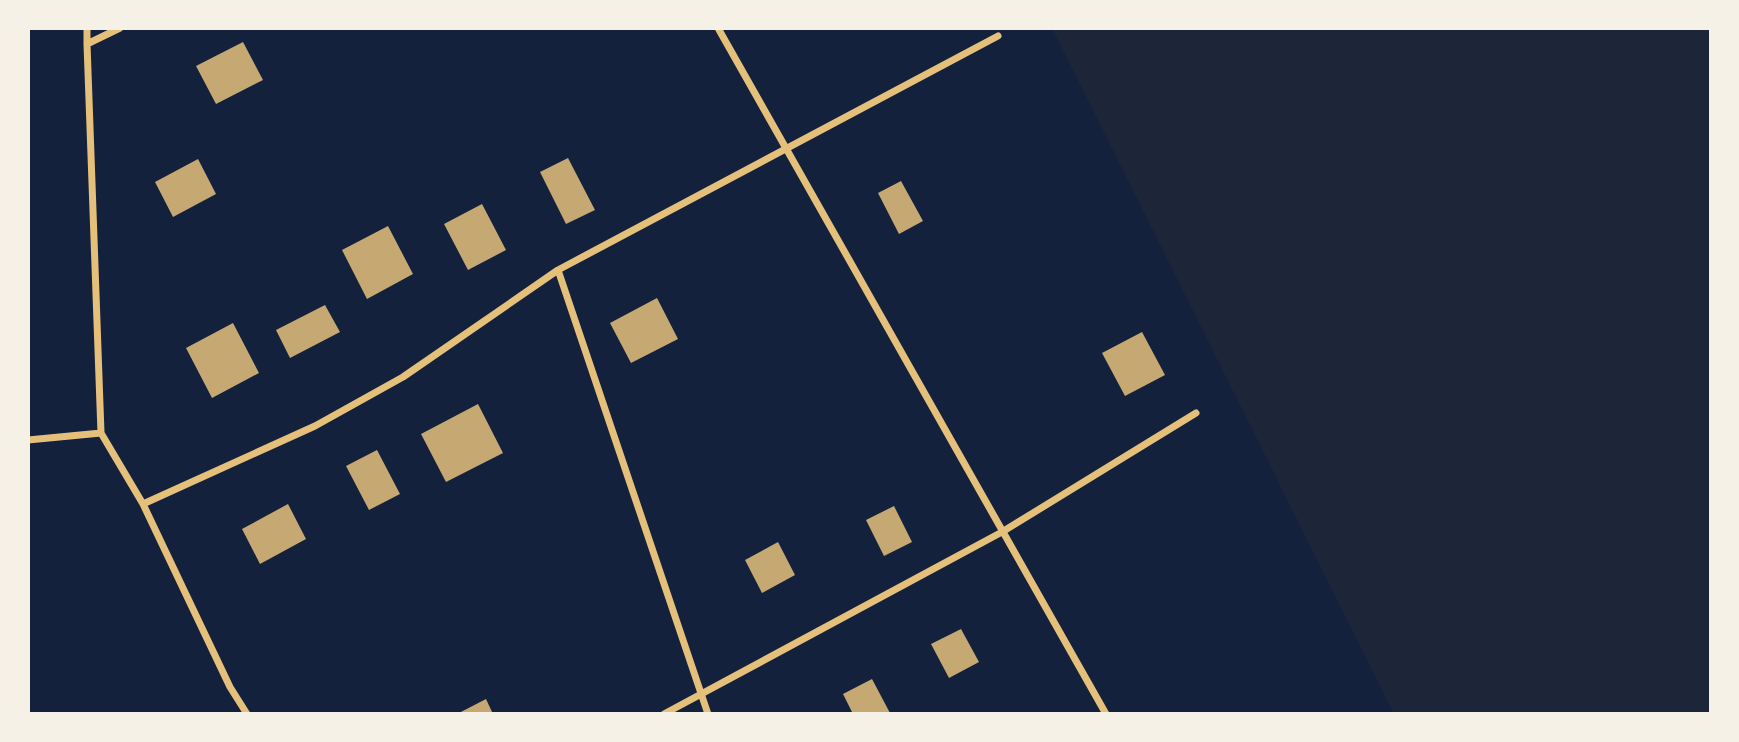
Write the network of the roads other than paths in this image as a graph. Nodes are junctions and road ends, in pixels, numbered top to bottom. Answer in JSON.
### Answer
{"nodes":[{"id":1,"x":87,"y":28,"type":"edge"},
{"id":2,"x":120,"y":28,"type":"edge"},
{"id":3,"x":718,"y":28,"type":"edge"},
{"id":4,"x":998,"y":36,"type":"dead end"},
{"id":5,"x":88,"y":44,"type":"junction"},
{"id":6,"x":786,"y":148,"type":"junction"},
{"id":7,"x":558,"y":270,"type":"junction"},
{"id":8,"x":1196,"y":413,"type":"dead end"},
{"id":9,"x":102,"y":433,"type":"junction"},
{"id":10,"x":28,"y":440,"type":"edge"},
{"id":11,"x":143,"y":504,"type":"junction"},
{"id":12,"x":1002,"y":532,"type":"junction"},
{"id":13,"x":702,"y":695,"type":"junction"},
{"id":14,"x":247,"y":714,"type":"edge"},
{"id":15,"x":664,"y":714,"type":"edge"},
{"id":16,"x":708,"y":714,"type":"edge"},
{"id":17,"x":1106,"y":714,"type":"edge"}],
"edges":[{"from":1,"to":5,"type":"street"},
{"from":2,"to":5,"type":"street"},
{"from":3,"to":6,"type":"street"},
{"from":4,"to":6,"type":"street"},
{"from":5,"to":9,"type":"street"},
{"from":6,"to":7,"type":"street"},
{"from":6,"to":12,"type":"street"},
{"from":7,"to":11,"type":"street"},
{"from":7,"to":13,"type":"street"},
{"from":8,"to":12,"type":"street"},
{"from":9,"to":10,"type":"street"},
{"from":9,"to":11,"type":"street"},
{"from":11,"to":14,"type":"street"},
{"from":12,"to":13,"type":"street"},
{"from":12,"to":17,"type":"street"},
{"from":13,"to":15,"type":"street"},
{"from":13,"to":16,"type":"street"}]}
